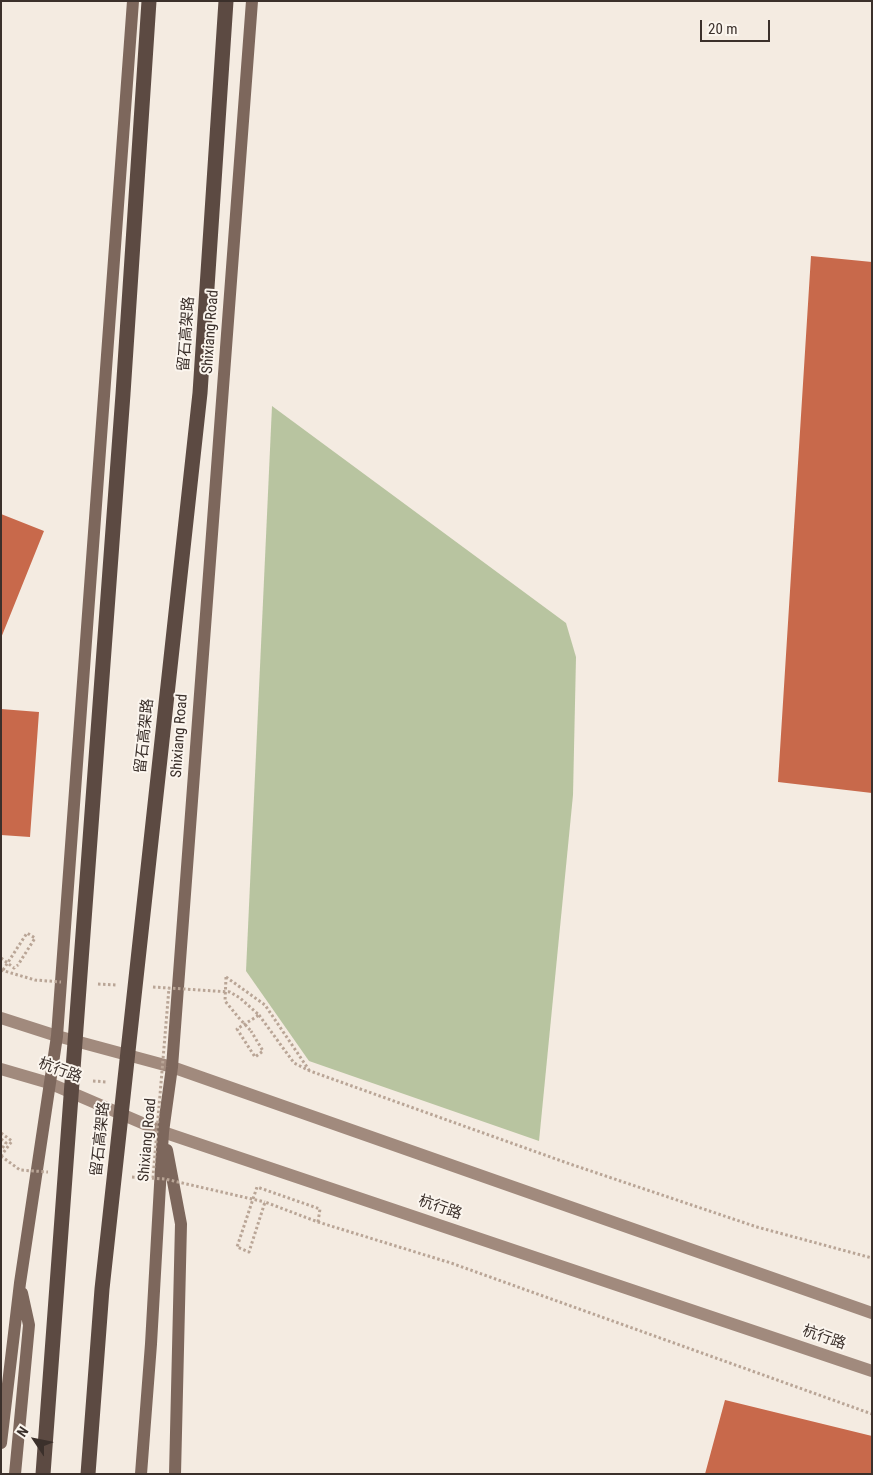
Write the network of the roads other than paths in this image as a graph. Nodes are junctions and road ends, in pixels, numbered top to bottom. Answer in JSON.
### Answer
{"nodes":[{"id":1,"x":134,"y":1,"type":"edge"},
{"id":2,"x":150,"y":1,"type":"edge"},
{"id":3,"x":226,"y":1,"type":"edge"},
{"id":4,"x":252,"y":1,"type":"edge"},
{"id":5,"x":1,"y":1018,"type":"edge"},
{"id":6,"x":57,"y":1036,"type":"junction"},
{"id":7,"x":172,"y":1067,"type":"junction"},
{"id":8,"x":1,"y":1069,"type":"edge"},
{"id":9,"x":49,"y":1082,"type":"junction"},
{"id":10,"x":163,"y":1132,"type":"junction"},
{"id":11,"x":20,"y":1283,"type":"junction"},
{"id":12,"x":872,"y":1313,"type":"edge"},
{"id":13,"x":872,"y":1371,"type":"edge"},
{"id":14,"x":1,"y":1443,"type":"edge"},
{"id":15,"x":15,"y":1474,"type":"edge"},
{"id":16,"x":43,"y":1474,"type":"edge"},
{"id":17,"x":88,"y":1474,"type":"edge"},
{"id":18,"x":141,"y":1474,"type":"edge"},
{"id":19,"x":174,"y":1474,"type":"edge"}],
"edges":[{"from":1,"to":6,"type":"main road"},
{"from":2,"to":16,"type":"highway","bridge":true},
{"from":3,"to":17,"type":"highway","name":"留石高架路","bridge":true},
{"from":4,"to":7,"type":"main road","name":"Shixiang Road"},
{"from":5,"to":6,"type":"main road"},
{"from":6,"to":7,"type":"main road"},
{"from":6,"to":9,"type":"main road"},
{"from":7,"to":10,"type":"main road","name":"Shixiang Road"},
{"from":7,"to":12,"type":"main road"},
{"from":8,"to":9,"type":"main road","name":"杭行路"},
{"from":9,"to":10,"type":"main road","name":"杭行路"},
{"from":9,"to":11,"type":"main road"},
{"from":10,"to":13,"type":"main road","name":"杭行路"},
{"from":10,"to":18,"type":"main road","name":"Shixiang Road"},
{"from":10,"to":19,"type":"main road"},
{"from":11,"to":14,"type":"main road"},
{"from":11,"to":15,"type":"main road"}]}
